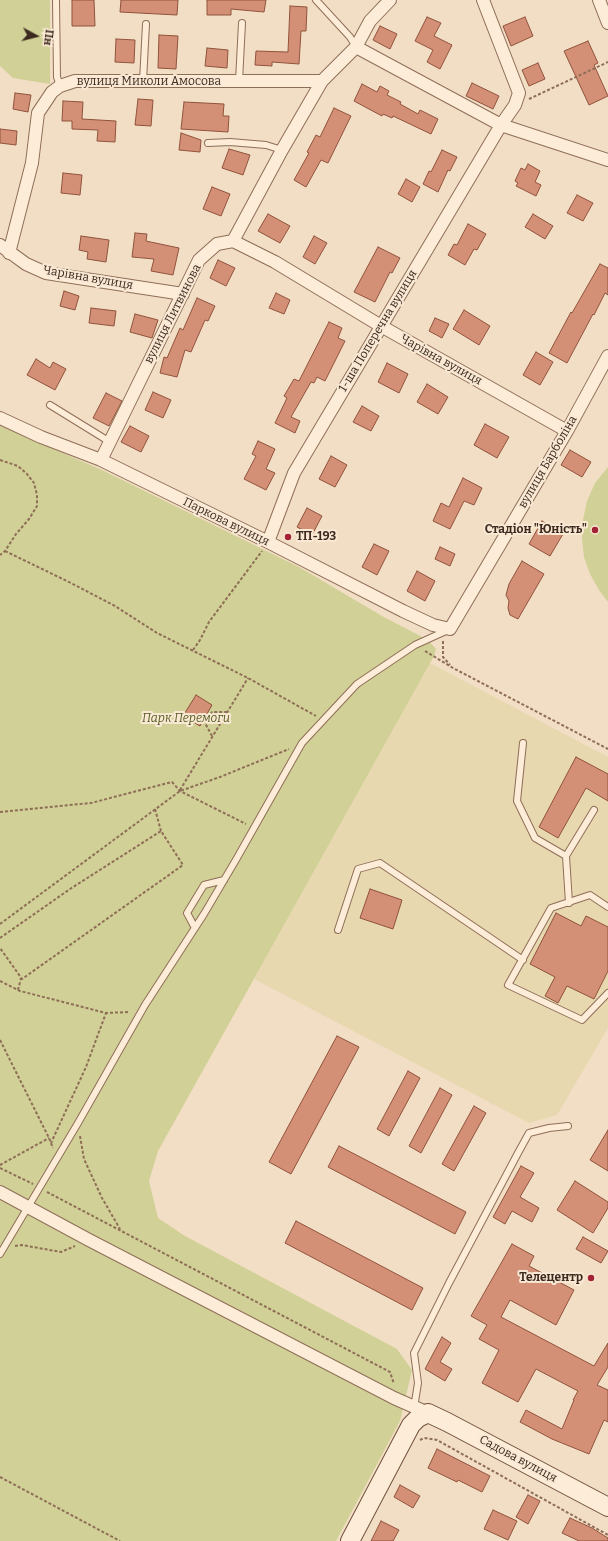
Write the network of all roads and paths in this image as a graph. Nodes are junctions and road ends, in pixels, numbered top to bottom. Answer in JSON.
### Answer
{"nodes":[{"id":1,"x":56,"y":0,"type":"edge"},
{"id":2,"x":316,"y":0,"type":"edge"},
{"id":3,"x":390,"y":0,"type":"edge"},
{"id":4,"x":483,"y":0,"type":"edge"},
{"id":5,"x":599,"y":0,"type":"edge"},
{"id":6,"x":242,"y":23,"type":"dead end"},
{"id":7,"x":608,"y":23,"type":"edge"},
{"id":8,"x":146,"y":24,"type":"dead end"},
{"id":9,"x":356,"y":47,"type":"junction"},
{"id":10,"x":608,"y":62,"type":"edge"},
{"id":11,"x":143,"y":81,"type":"junction"},
{"id":12,"x":322,"y":81,"type":"junction"},
{"id":13,"x":239,"y":82,"type":"junction"},
{"id":14,"x":60,"y":86,"type":"junction"},
{"id":15,"x":515,"y":105,"type":"junction"},
{"id":16,"x":501,"y":125,"type":"junction"},
{"id":17,"x":208,"y":143,"type":"dead end"},
{"id":18,"x":282,"y":150,"type":"junction"},
{"id":19,"x":608,"y":160,"type":"edge"},
{"id":20,"x":233,"y":241,"type":"junction"},
{"id":21,"x":4,"y":249,"type":"edge"},
{"id":22,"x":183,"y":294,"type":"junction"},
{"id":23,"x":381,"y":326,"type":"junction"},
{"id":24,"x":608,"y":356,"type":"edge"},
{"id":25,"x":50,"y":406,"type":"dead end"},
{"id":26,"x":0,"y":418,"type":"edge"},
{"id":27,"x":567,"y":431,"type":"junction"},
{"id":28,"x":110,"y":442,"type":"junction"},
{"id":29,"x":0,"y":460,"type":"edge"},
{"id":30,"x":101,"y":460,"type":"junction"},
{"id":31,"x":268,"y":542,"type":"junction"},
{"id":32,"x":5,"y":551,"type":"junction"},
{"id":33,"x":0,"y":555,"type":"edge"},
{"id":34,"x":450,"y":629,"type":"junction"},
{"id":35,"x":415,"y":645,"type":"junction"},
{"id":36,"x":193,"y":650,"type":"junction"},
{"id":37,"x":453,"y":668,"type":"junction"},
{"id":38,"x":248,"y":678,"type":"junction"},
{"id":39,"x":228,"y":712,"type":"junction"},
{"id":40,"x":324,"y":720,"type":"junction"},
{"id":41,"x":212,"y":736,"type":"junction"},
{"id":42,"x":302,"y":743,"type":"junction"},
{"id":43,"x":523,"y":743,"type":"dead end"},
{"id":44,"x":608,"y":749,"type":"edge"},
{"id":45,"x":180,"y":791,"type":"junction"},
{"id":46,"x":155,"y":809,"type":"junction"},
{"id":47,"x":594,"y":810,"type":"dead end"},
{"id":48,"x":0,"y":812,"type":"edge"},
{"id":49,"x":254,"y":828,"type":"junction"},
{"id":50,"x":161,"y":832,"type":"junction"},
{"id":51,"x":566,"y":856,"type":"junction"},
{"id":52,"x":224,"y":880,"type":"junction"},
{"id":53,"x":569,"y":902,"type":"junction"},
{"id":54,"x":608,"y":907,"type":"edge"},
{"id":55,"x":0,"y":924,"type":"edge"},
{"id":56,"x":195,"y":928,"type":"junction"},
{"id":57,"x":338,"y":930,"type":"dead end"},
{"id":58,"x":0,"y":938,"type":"edge"},
{"id":59,"x":0,"y":948,"type":"edge"},
{"id":60,"x":522,"y":960,"type":"junction"},
{"id":61,"x":21,"y":978,"type":"junction"},
{"id":62,"x":0,"y":981,"type":"edge"},
{"id":63,"x":18,"y":991,"type":"junction"},
{"id":64,"x":608,"y":993,"type":"edge"},
{"id":65,"x":141,"y":1012,"type":"junction"},
{"id":66,"x":105,"y":1013,"type":"junction"},
{"id":67,"x":0,"y":1040,"type":"edge"},
{"id":68,"x":78,"y":1123,"type":"junction"},
{"id":69,"x":568,"y":1126,"type":"dead end"},
{"id":70,"x":49,"y":1138,"type":"junction"},
{"id":71,"x":51,"y":1142,"type":"junction"},
{"id":72,"x":56,"y":1159,"type":"junction"},
{"id":73,"x":0,"y":1166,"type":"edge"},
{"id":74,"x":39,"y":1188,"type":"junction"},
{"id":75,"x":0,"y":1192,"type":"edge"},
{"id":76,"x":28,"y":1208,"type":"junction"},
{"id":77,"x":121,"y":1230,"type":"junction"},
{"id":78,"x":89,"y":1240,"type":"junction"},
{"id":79,"x":1,"y":1251,"type":"edge"},
{"id":80,"x":390,"y":1372,"type":"dead end"},
{"id":81,"x":421,"y":1411,"type":"junction"},
{"id":82,"x":417,"y":1441,"type":"dead end"},
{"id":83,"x":0,"y":1477,"type":"edge"},
{"id":84,"x":608,"y":1507,"type":"edge"},
{"id":85,"x":608,"y":1535,"type":"edge"},
{"id":86,"x":352,"y":1540,"type":"edge"},
{"id":87,"x":120,"y":1541,"type":"edge"}],
"edges":[{"from":1,"to":14,"type":"lane"},
{"from":2,"to":9,"type":"lane"},
{"from":3,"to":9,"type":"street"},
{"from":4,"to":15,"type":"street"},
{"from":5,"to":7,"type":"street"},
{"from":6,"to":13,"type":"lane"},
{"from":8,"to":11,"type":"lane"},
{"from":9,"to":12,"type":"street"},
{"from":9,"to":16,"type":"street"},
{"from":10,"to":15,"type":"path"},
{"from":11,"to":13,"type":"street","name":"вулиця Миколи Амосова"},
{"from":11,"to":14,"type":"street","name":"вулиця Миколи Амосова"},
{"from":12,"to":13,"type":"street","name":"вулиця Миколи Амосова"},
{"from":12,"to":18,"type":"street"},
{"from":14,"to":21,"type":"street","name":"вулиця Миколи Амосова"},
{"from":15,"to":16,"type":"street","name":"1-ша Поперечна вулиця"},
{"from":16,"to":19,"type":"street"},
{"from":16,"to":23,"type":"street","name":"1-ша Поперечна вулиця"},
{"from":17,"to":18,"type":"lane"},
{"from":18,"to":20,"type":"street"},
{"from":20,"to":22,"type":"street","name":"вулиця Литвинова"},
{"from":20,"to":23,"type":"street","name":"Чарівна вулиця"},
{"from":21,"to":22,"type":"street","name":"Чарівна вулиця"},
{"from":22,"to":28,"type":"street","name":"вулиця Литвинова"},
{"from":23,"to":27,"type":"street","name":"Чарівна вулиця"},
{"from":23,"to":31,"type":"street","name":"1-ша Поперечна вулиця"},
{"from":24,"to":27,"type":"street","name":"вулиця Барболіна"},
{"from":25,"to":28,"type":"lane"},
{"from":26,"to":30,"type":"street","name":"Паркова вулиця"},
{"from":27,"to":34,"type":"street","name":"вулиця Барболіна"},
{"from":28,"to":30,"type":"street","name":"вулиця Литвинова"},
{"from":29,"to":32,"type":"path"},
{"from":30,"to":31,"type":"street","name":"Паркова вулиця"},
{"from":31,"to":34,"type":"street","name":"Паркова вулиця"},
{"from":31,"to":36,"type":"path"},
{"from":32,"to":33,"type":"path"},
{"from":32,"to":36,"type":"path"},
{"from":34,"to":35,"type":"lane"},
{"from":34,"to":37,"type":"path"},
{"from":35,"to":37,"type":"path"},
{"from":35,"to":40,"type":"lane"},
{"from":36,"to":38,"type":"path"},
{"from":37,"to":44,"type":"path"},
{"from":38,"to":39,"type":"path"},
{"from":38,"to":40,"type":"path"},
{"from":39,"to":41,"type":"path"},
{"from":39,"to":41,"type":"path"},
{"from":40,"to":42,"type":"lane"},
{"from":41,"to":45,"type":"path"},
{"from":42,"to":45,"type":"path"},
{"from":42,"to":49,"type":"lane"},
{"from":43,"to":51,"type":"lane"},
{"from":45,"to":46,"type":"path"},
{"from":45,"to":48,"type":"path"},
{"from":45,"to":49,"type":"path"},
{"from":46,"to":50,"type":"path"},
{"from":46,"to":55,"type":"path"},
{"from":47,"to":51,"type":"lane"},
{"from":49,"to":52,"type":"lane"},
{"from":50,"to":58,"type":"path"},
{"from":50,"to":61,"type":"path"},
{"from":51,"to":53,"type":"lane"},
{"from":52,"to":56,"type":"lane"},
{"from":52,"to":56,"type":"lane"},
{"from":53,"to":54,"type":"lane"},
{"from":53,"to":60,"type":"lane"},
{"from":56,"to":65,"type":"lane"},
{"from":57,"to":60,"type":"lane"},
{"from":59,"to":61,"type":"path"},
{"from":60,"to":64,"type":"lane"},
{"from":61,"to":63,"type":"path"},
{"from":62,"to":63,"type":"path"},
{"from":63,"to":66,"type":"path"},
{"from":65,"to":66,"type":"path"},
{"from":65,"to":68,"type":"lane"},
{"from":66,"to":71,"type":"path"},
{"from":67,"to":70,"type":"path"},
{"from":68,"to":72,"type":"lane"},
{"from":68,"to":77,"type":"path"},
{"from":69,"to":81,"type":"lane"},
{"from":70,"to":71,"type":"path"},
{"from":70,"to":73,"type":"path"},
{"from":71,"to":72,"type":"path"},
{"from":72,"to":74,"type":"lane"},
{"from":73,"to":74,"type":"path"},
{"from":74,"to":76,"type":"lane"},
{"from":74,"to":77,"type":"path"},
{"from":75,"to":76,"type":"street"},
{"from":76,"to":78,"type":"street"},
{"from":76,"to":79,"type":"lane"},
{"from":77,"to":80,"type":"path"},
{"from":78,"to":79,"type":"path"},
{"from":78,"to":81,"type":"street"},
{"from":81,"to":84,"type":"street","name":"Садова вулиця"},
{"from":81,"to":86,"type":"street"},
{"from":82,"to":85,"type":"path"},
{"from":83,"to":87,"type":"path"}]}
